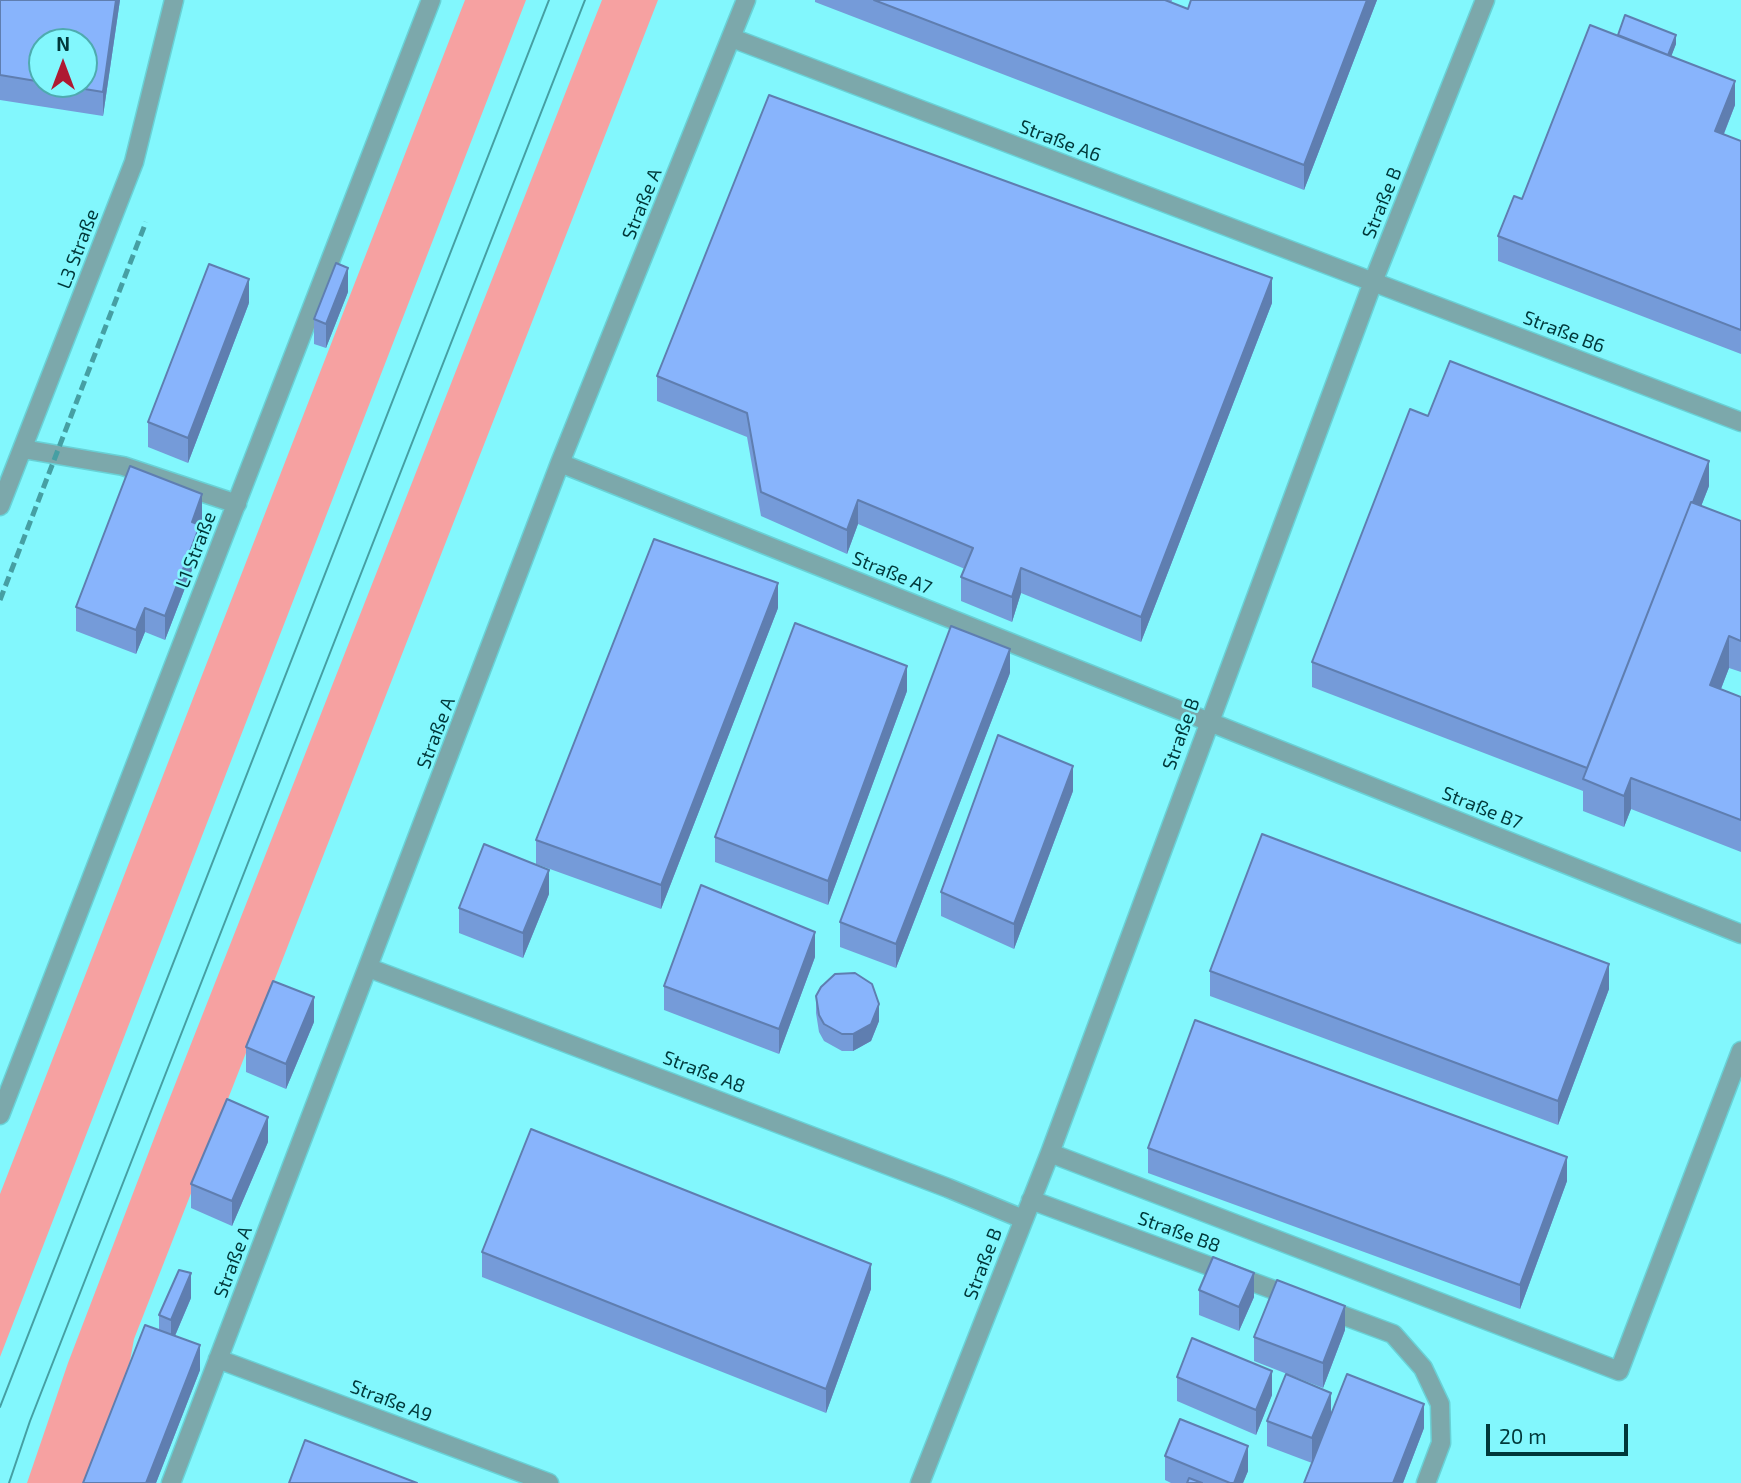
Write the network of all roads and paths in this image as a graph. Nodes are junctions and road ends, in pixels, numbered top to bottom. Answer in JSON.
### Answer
{"nodes":[{"id":1,"x":174,"y":0,"type":"edge"},
{"id":2,"x":431,"y":0,"type":"edge"},
{"id":3,"x":746,"y":0,"type":"edge"},
{"id":4,"x":1485,"y":0,"type":"edge"},
{"id":5,"x":732,"y":38,"type":"junction"},
{"id":6,"x":1373,"y":282,"type":"junction"},
{"id":7,"x":1741,"y":422,"type":"edge"},
{"id":8,"x":23,"y":449,"type":"junction"},
{"id":9,"x":560,"y":463,"type":"junction"},
{"id":10,"x":237,"y":505,"type":"junction"},
{"id":11,"x":0,"y":506,"type":"edge"},
{"id":12,"x":1208,"y":721,"type":"junction"},
{"id":13,"x":1741,"y":934,"type":"edge"},
{"id":14,"x":369,"y":968,"type":"junction"},
{"id":15,"x":1741,"y":1051,"type":"edge"},
{"id":16,"x":0,"y":1115,"type":"edge"},
{"id":17,"x":1050,"y":1153,"type":"junction"},
{"id":18,"x":1031,"y":1199,"type":"junction"},
{"id":19,"x":1023,"y":1219,"type":"junction"},
{"id":20,"x":218,"y":1359,"type":"junction"},
{"id":21,"x":172,"y":1483,"type":"edge"},
{"id":22,"x":549,"y":1483,"type":"edge"},
{"id":23,"x":920,"y":1483,"type":"edge"},
{"id":24,"x":1426,"y":1483,"type":"edge"}],
"edges":[{"from":1,"to":8,"type":"lane","name":"L3 Straße"},
{"from":2,"to":10,"type":"lane","name":"L1 Straße"},
{"from":3,"to":5,"type":"lane","name":"Straße A"},
{"from":4,"to":6,"type":"lane","name":"Straße B"},
{"from":5,"to":6,"type":"lane","name":"Straße A6"},
{"from":5,"to":9,"type":"lane","name":"Straße A"},
{"from":6,"to":7,"type":"lane","name":"Straße B6"},
{"from":6,"to":12,"type":"lane","name":"Straße B"},
{"from":8,"to":10,"type":"lane"},
{"from":8,"to":11,"type":"lane","name":"L3 Straße"},
{"from":9,"to":12,"type":"lane","name":"Straße A7"},
{"from":9,"to":14,"type":"lane","name":"Straße A"},
{"from":10,"to":16,"type":"lane","name":"L1 Straße"},
{"from":12,"to":13,"type":"lane","name":"Straße B7"},
{"from":12,"to":17,"type":"lane","name":"Straße B"},
{"from":14,"to":19,"type":"lane","name":"Straße A8"},
{"from":14,"to":20,"type":"lane","name":"Straße A"},
{"from":15,"to":17,"type":"lane"},
{"from":17,"to":18,"type":"lane","name":"Straße B"},
{"from":18,"to":19,"type":"lane","name":"Straße B"},
{"from":18,"to":24,"type":"lane","name":"Straße B8"},
{"from":19,"to":23,"type":"lane","name":"Straße B"},
{"from":20,"to":21,"type":"lane","name":"Straße A"},
{"from":20,"to":22,"type":"lane","name":"Straße A9"}]}
